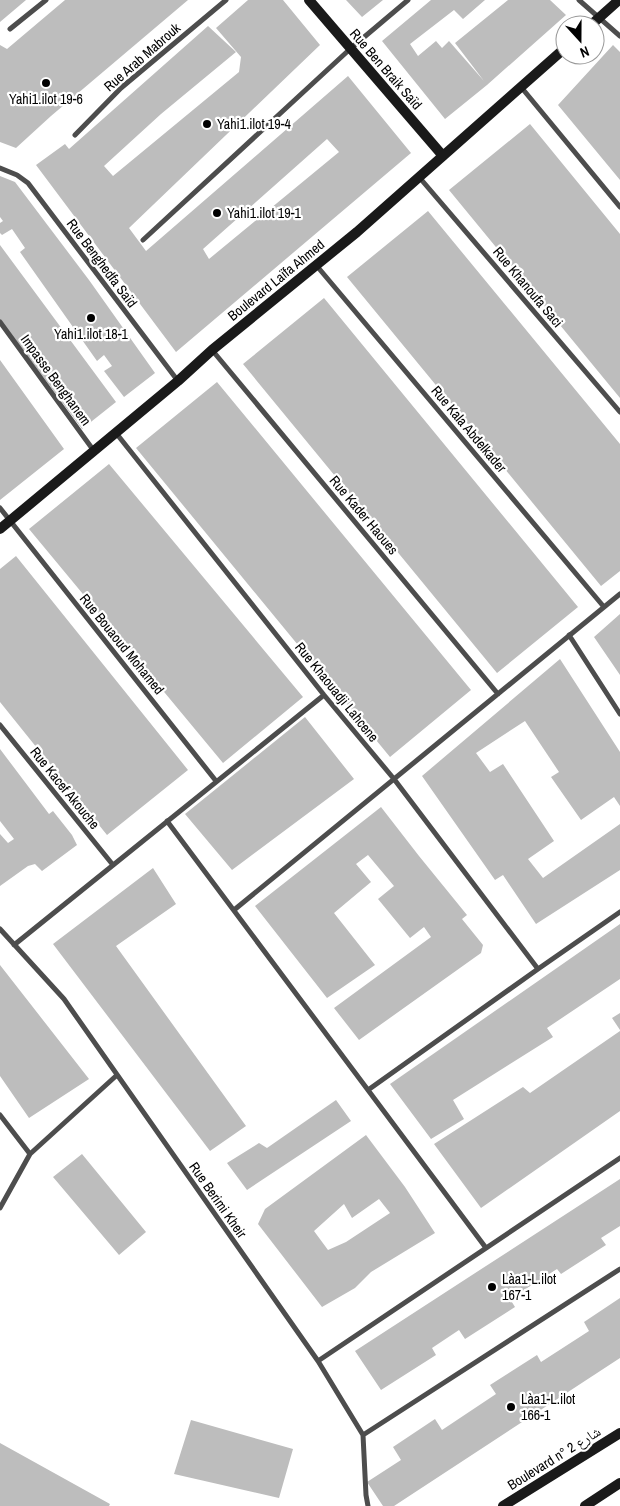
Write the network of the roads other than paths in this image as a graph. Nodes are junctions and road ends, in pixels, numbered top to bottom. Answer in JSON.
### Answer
{"nodes":[{"id":1,"x":46,"y":0,"type":"edge"},
{"id":2,"x":226,"y":0,"type":"edge"},
{"id":3,"x":308,"y":0,"type":"edge"},
{"id":4,"x":408,"y":0,"type":"edge"},
{"id":5,"x":580,"y":0,"type":"edge"},
{"id":6,"x":620,"y":0,"type":"edge"},
{"id":7,"x":597,"y":15,"type":"edge"},
{"id":8,"x":603,"y":15,"type":"edge"},
{"id":9,"x":605,"y":22,"type":"edge"},
{"id":10,"x":10,"y":29,"type":"dead end"},
{"id":11,"x":620,"y":36,"type":"edge"},
{"id":12,"x":350,"y":49,"type":"junction"},
{"id":13,"x":555,"y":57,"type":"edge"},
{"id":14,"x":521,"y":87,"type":"junction"},
{"id":15,"x":76,"y":135,"type":"dead end"},
{"id":16,"x":443,"y":156,"type":"junction"},
{"id":17,"x":0,"y":168,"type":"edge"},
{"id":18,"x":419,"y":177,"type":"junction"},
{"id":19,"x":620,"y":207,"type":"edge"},
{"id":20,"x":143,"y":240,"type":"dead end"},
{"id":21,"x":316,"y":266,"type":"junction"},
{"id":22,"x":0,"y":322,"type":"edge"},
{"id":23,"x":212,"y":350,"type":"junction"},
{"id":24,"x":178,"y":381,"type":"junction"},
{"id":25,"x":620,"y":412,"type":"edge"},
{"id":26,"x":116,"y":432,"type":"junction"},
{"id":27,"x":94,"y":451,"type":"junction"},
{"id":28,"x":0,"y":508,"type":"edge"},
{"id":29,"x":10,"y":521,"type":"junction"},
{"id":30,"x":0,"y":529,"type":"edge"},
{"id":31,"x":620,"y":594,"type":"edge"},
{"id":32,"x":604,"y":607,"type":"junction"},
{"id":33,"x":569,"y":635,"type":"junction"},
{"id":34,"x":498,"y":694,"type":"junction"},
{"id":35,"x":324,"y":695,"type":"junction"},
{"id":36,"x":620,"y":714,"type":"edge"},
{"id":37,"x":0,"y":725,"type":"edge"},
{"id":38,"x":394,"y":778,"type":"junction"},
{"id":39,"x":216,"y":781,"type":"junction"},
{"id":40,"x":167,"y":821,"type":"junction"},
{"id":41,"x":113,"y":865,"type":"junction"},
{"id":42,"x":234,"y":910,"type":"junction"},
{"id":43,"x":620,"y":912,"type":"edge"},
{"id":44,"x":0,"y":929,"type":"edge"},
{"id":45,"x":14,"y":944,"type":"junction"},
{"id":46,"x":538,"y":969,"type":"junction"},
{"id":47,"x":117,"y":1075,"type":"junction"},
{"id":48,"x":368,"y":1090,"type":"junction"},
{"id":49,"x":0,"y":1115,"type":"edge"},
{"id":50,"x":30,"y":1154,"type":"junction"},
{"id":51,"x":620,"y":1158,"type":"edge"},
{"id":52,"x":0,"y":1208,"type":"edge"},
{"id":53,"x":486,"y":1248,"type":"junction"},
{"id":54,"x":620,"y":1269,"type":"edge"},
{"id":55,"x":318,"y":1361,"type":"junction"},
{"id":56,"x":620,"y":1433,"type":"edge"},
{"id":57,"x":363,"y":1435,"type":"junction"},
{"id":58,"x":620,"y":1483,"type":"edge"},
{"id":59,"x":368,"y":1506,"type":"edge"},
{"id":60,"x":503,"y":1506,"type":"edge"},
{"id":61,"x":584,"y":1506,"type":"edge"}],
"edges":[{"from":1,"to":10,"type":"street"},
{"from":2,"to":15,"type":"street","name":"Rue Arab Mabrouk"},
{"from":3,"to":12,"type":"street","name":"Rue Ben Braik Saïd"},
{"from":4,"to":12,"type":"street"},
{"from":5,"to":7,"type":"street"},
{"from":6,"to":8,"type":"street"},
{"from":9,"to":11,"type":"street"},
{"from":12,"to":16,"type":"street","name":"Rue Ben Braik Saïd"},
{"from":12,"to":20,"type":"street"},
{"from":13,"to":14,"type":"street","name":"Boulevard Laïfa Ahmed"},
{"from":14,"to":16,"type":"street","name":"Boulevard Laïfa Ahmed"},
{"from":14,"to":19,"type":"street"},
{"from":16,"to":18,"type":"street","name":"Boulevard Laïfa Ahmed"},
{"from":17,"to":24,"type":"street","name":"Rue Benghedfa Saïd"},
{"from":18,"to":21,"type":"street","name":"Boulevard Laïfa Ahmed"},
{"from":18,"to":25,"type":"street","name":"Rue Khanoufa Saci"},
{"from":21,"to":23,"type":"street","name":"Boulevard Laïfa Ahmed"},
{"from":21,"to":32,"type":"street","name":"Rue Kala Abdelkader"},
{"from":22,"to":27,"type":"street","name":"Impasse Benghanem"},
{"from":23,"to":24,"type":"street","name":"Boulevard Laïfa Ahmed"},
{"from":23,"to":34,"type":"street","name":"Rue Kader Haoues"},
{"from":24,"to":26,"type":"street","name":"Boulevard Laïfa Ahmed"},
{"from":26,"to":27,"type":"street","name":"Boulevard Laïfa Ahmed"},
{"from":26,"to":35,"type":"street","name":"Rue Khaouadji Lahcene"},
{"from":27,"to":29,"type":"street","name":"Boulevard Laïfa Ahmed"},
{"from":28,"to":29,"type":"street","name":"Rue Bouaoud Mohamed"},
{"from":29,"to":30,"type":"street","name":"Boulevard Laïfa Ahmed"},
{"from":29,"to":39,"type":"street","name":"Rue Bouaoud Mohamed"},
{"from":31,"to":32,"type":"street"},
{"from":32,"to":33,"type":"street"},
{"from":33,"to":34,"type":"street"},
{"from":33,"to":36,"type":"street"},
{"from":34,"to":38,"type":"street"},
{"from":35,"to":38,"type":"street","name":"Rue Khaouadji Lahcene"},
{"from":35,"to":39,"type":"street"},
{"from":37,"to":41,"type":"street","name":"Rue Kacef Akouche"},
{"from":38,"to":42,"type":"street"},
{"from":38,"to":46,"type":"street","name":"Rue Khaouadji Lahcene"},
{"from":39,"to":40,"type":"street"},
{"from":40,"to":41,"type":"street"},
{"from":40,"to":42,"type":"street"},
{"from":41,"to":45,"type":"street"},
{"from":42,"to":48,"type":"street"},
{"from":43,"to":46,"type":"street"},
{"from":44,"to":45,"type":"street","name":"Rue Berimi Kheir"},
{"from":45,"to":47,"type":"street","name":"Rue Berimi Kheir"},
{"from":46,"to":48,"type":"street"},
{"from":47,"to":50,"type":"street"},
{"from":47,"to":55,"type":"street","name":"Rue Berimi Kheir"},
{"from":48,"to":53,"type":"street"},
{"from":49,"to":50,"type":"street"},
{"from":50,"to":52,"type":"street"},
{"from":51,"to":53,"type":"street"},
{"from":53,"to":55,"type":"street"},
{"from":54,"to":57,"type":"street"},
{"from":55,"to":57,"type":"street","name":"Rue Berimi Kheir"},
{"from":56,"to":60,"type":"street","name":"Boulevard n° شارع 2"},
{"from":57,"to":59,"type":"street","name":"Rue Berimi Kheir"},
{"from":58,"to":61,"type":"street"}]}
